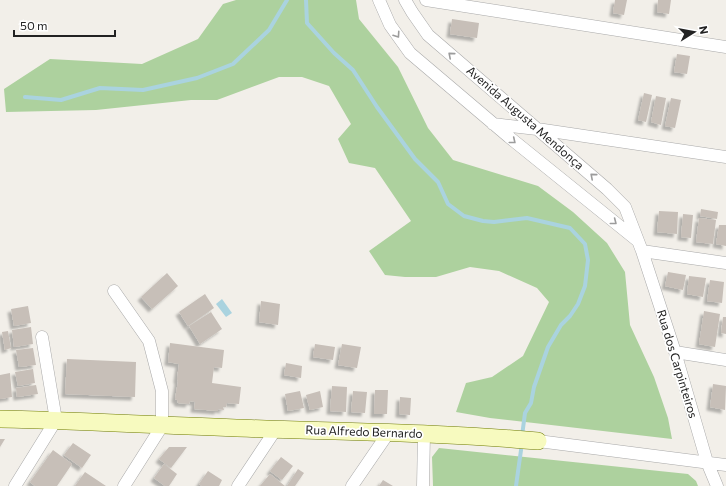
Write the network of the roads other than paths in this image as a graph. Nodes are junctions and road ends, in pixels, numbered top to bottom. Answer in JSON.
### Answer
{"nodes":[{"id":1,"x":379,"y":0,"type":"edge"},
{"id":2,"x":405,"y":0,"type":"edge"},
{"id":3,"x":426,"y":0,"type":"edge"},
{"id":4,"x":726,"y":47,"type":"edge"},
{"id":5,"x":493,"y":124,"type":"junction"},
{"id":6,"x":537,"y":128,"type":"junction"},
{"id":7,"x":726,"y":157,"type":"edge"},
{"id":8,"x":640,"y":246,"type":"junction"},
{"id":9,"x":726,"y":263,"type":"edge"},
{"id":10,"x":114,"y":291,"type":"dead end"},
{"id":11,"x":42,"y":337,"type":"dead end"},
{"id":12,"x":675,"y":352,"type":"junction"},
{"id":13,"x":726,"y":360,"type":"edge"},
{"id":14,"x":0,"y":419,"type":"edge"},
{"id":15,"x":56,"y":420,"type":"junction"},
{"id":16,"x":162,"y":426,"type":"junction"},
{"id":17,"x":276,"y":429,"type":"junction"},
{"id":18,"x":389,"y":432,"type":"junction"},
{"id":19,"x":424,"y":434,"type":"junction"},
{"id":20,"x":538,"y":442,"type":"joint"},
{"id":21,"x":706,"y":462,"type":"junction"},
{"id":22,"x":726,"y":465,"type":"edge"},
{"id":23,"x":15,"y":486,"type":"edge"},
{"id":24,"x":124,"y":486,"type":"edge"},
{"id":25,"x":238,"y":486,"type":"edge"},
{"id":26,"x":352,"y":486,"type":"edge"},
{"id":27,"x":423,"y":486,"type":"edge"},
{"id":28,"x":717,"y":486,"type":"edge"}],
"edges":[{"from":1,"to":5,"type":"street","one_way":true},
{"from":6,"to":2,"type":"street","name":"Avenida Augusta Mendonça","one_way":true},
{"from":3,"to":4,"type":"street"},
{"from":5,"to":6,"type":"street"},
{"from":5,"to":8,"type":"street","one_way":true},
{"from":6,"to":7,"type":"street"},
{"from":8,"to":6,"type":"street","name":"Avenida Augusta Mendonça","one_way":true},
{"from":8,"to":9,"type":"street"},
{"from":8,"to":12,"type":"street","name":"Rua dos Carpinteiros"},
{"from":10,"to":16,"type":"street"},
{"from":11,"to":15,"type":"street"},
{"from":12,"to":13,"type":"street"},
{"from":12,"to":21,"type":"street","name":"Rua dos Carpinteiros"},
{"from":14,"to":15,"type":"street","name":"Rua Alfredo Bernardo"},
{"from":15,"to":16,"type":"street","name":"Rua Alfredo Bernardo"},
{"from":15,"to":23,"type":"street"},
{"from":16,"to":17,"type":"street","name":"Rua Alfredo Bernardo"},
{"from":16,"to":24,"type":"street"},
{"from":17,"to":18,"type":"street","name":"Rua Alfredo Bernardo"},
{"from":17,"to":25,"type":"street"},
{"from":18,"to":19,"type":"street","name":"Rua Alfredo Bernardo"},
{"from":18,"to":26,"type":"street"},
{"from":19,"to":20,"type":"street","name":"Rua Alfredo Bernardo"},
{"from":19,"to":27,"type":"street"},
{"from":20,"to":21,"type":"street","name":"Rua Alfredo Bernardo"},
{"from":21,"to":22,"type":"street","name":"Rua Alfredo Bernardo"},
{"from":21,"to":28,"type":"street","name":"Rua dos Carpinteiros"}]}
